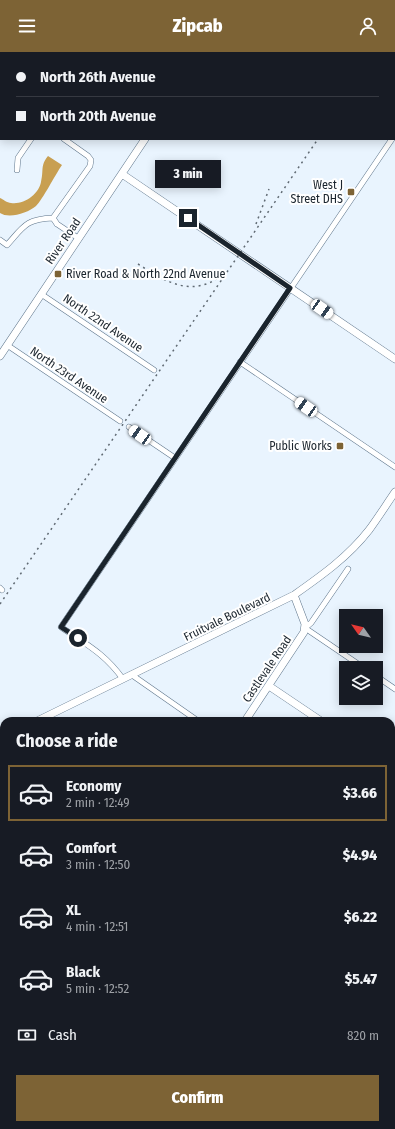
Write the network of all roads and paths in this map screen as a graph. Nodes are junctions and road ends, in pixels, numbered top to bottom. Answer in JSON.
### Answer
{"nodes":[{"id":1,"x":30,"y":140,"type":"edge"},
{"id":2,"x":65,"y":140,"type":"edge"},
{"id":3,"x":144,"y":140,"type":"edge"},
{"id":4,"x":391,"y":140,"type":"edge"},
{"id":5,"x":17,"y":170,"type":"dead end"},
{"id":6,"x":122,"y":174,"type":"junction"},
{"id":7,"x":54,"y":218,"type":"junction"},
{"id":8,"x":78,"y":238,"type":"junction"},
{"id":9,"x":0,"y":240,"type":"edge"},
{"id":10,"x":290,"y":288,"type":"junction"},
{"id":11,"x":41,"y":294,"type":"junction"},
{"id":12,"x":7,"y":345,"type":"junction"},
{"id":13,"x":0,"y":356,"type":"edge"},
{"id":14,"x":395,"y":359,"type":"edge"},
{"id":15,"x":240,"y":362,"type":"junction"},
{"id":16,"x":154,"y":370,"type":"dead end"},
{"id":17,"x":120,"y":421,"type":"dead end"},
{"id":18,"x":129,"y":427,"type":"dead end"},
{"id":19,"x":175,"y":458,"type":"junction"},
{"id":20,"x":395,"y":468,"type":"edge"},
{"id":21,"x":395,"y":492,"type":"edge"},
{"id":22,"x":348,"y":569,"type":"dead end"},
{"id":23,"x":294,"y":595,"type":"junction"},
{"id":24,"x":305,"y":628,"type":"junction"},
{"id":25,"x":354,"y":661,"type":"edge"},
{"id":26,"x":132,"y":675,"type":"junction"},
{"id":27,"x":123,"y":679,"type":"junction"},
{"id":28,"x":383,"y":681,"type":"edge"},
{"id":29,"x":269,"y":686,"type":"junction"},
{"id":30,"x":395,"y":689,"type":"edge"},
{"id":31,"x":45,"y":717,"type":"edge"},
{"id":32,"x":192,"y":717,"type":"edge"},
{"id":33,"x":248,"y":717,"type":"edge"},
{"id":34,"x":315,"y":717,"type":"edge"}],
"edges":[{"from":1,"to":5,"type":"street"},
{"from":2,"to":7,"type":"street"},
{"from":3,"to":6,"type":"street","name":"River Road"},
{"from":4,"to":10,"type":"street"},
{"from":6,"to":8,"type":"street","name":"River Road"},
{"from":6,"to":10,"type":"street"},
{"from":7,"to":8,"type":"street"},
{"from":7,"to":9,"type":"street"},
{"from":8,"to":11,"type":"street","name":"River Road"},
{"from":10,"to":14,"type":"street"},
{"from":10,"to":15,"type":"street"},
{"from":11,"to":12,"type":"street","name":"River Road"},
{"from":11,"to":16,"type":"street","name":"North 22nd Avenue"},
{"from":12,"to":13,"type":"street","name":"River Road"},
{"from":12,"to":17,"type":"street","name":"North 23rd Avenue"},
{"from":15,"to":19,"type":"street"},
{"from":15,"to":20,"type":"street"},
{"from":18,"to":19,"type":"street"},
{"from":19,"to":27,"type":"street"},
{"from":21,"to":23,"type":"street","name":"Fruitvale Boulevard"},
{"from":22,"to":24,"type":"street","name":"Castlevale Road"},
{"from":23,"to":24,"type":"street","name":"Castlevale Road"},
{"from":23,"to":26,"type":"street","name":"Fruitvale Boulevard"},
{"from":24,"to":25,"type":"street"},
{"from":24,"to":29,"type":"street","name":"Castlevale Road"},
{"from":26,"to":27,"type":"street","name":"Fruitvale Boulevard"},
{"from":26,"to":32,"type":"street"},
{"from":27,"to":31,"type":"street","name":"Fruitvale Boulevard"},
{"from":28,"to":30,"type":"street"},
{"from":29,"to":33,"type":"street","name":"Castlevale Road"},
{"from":29,"to":34,"type":"street"}]}
